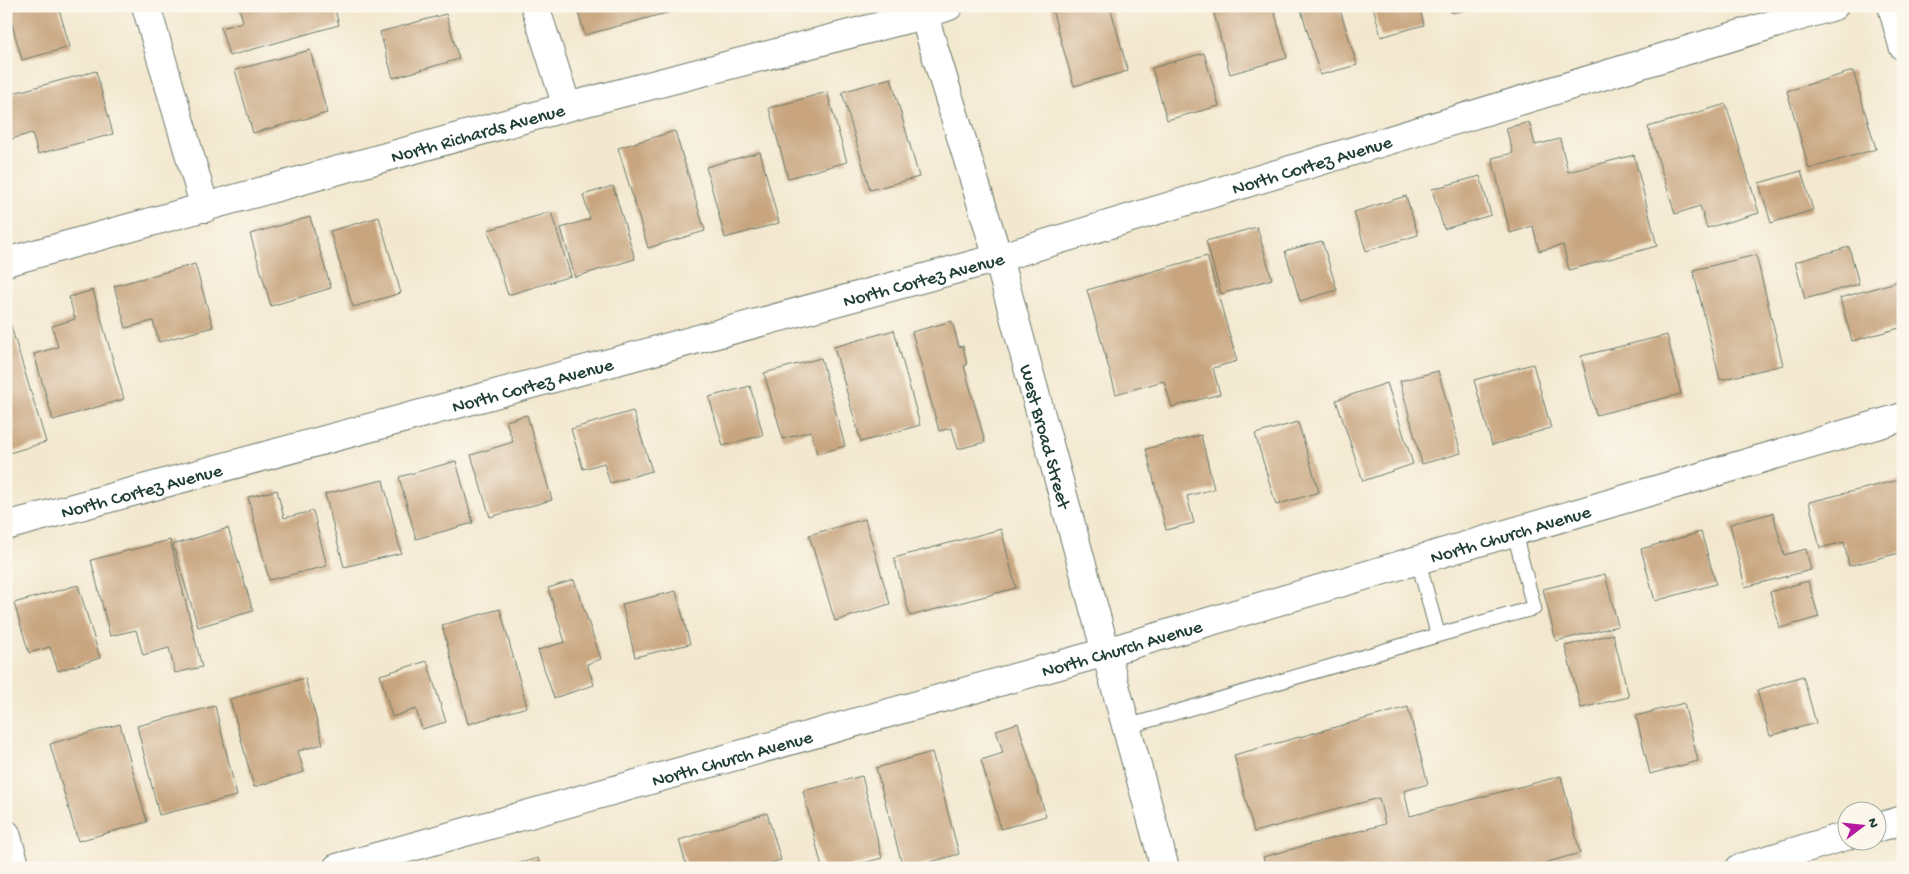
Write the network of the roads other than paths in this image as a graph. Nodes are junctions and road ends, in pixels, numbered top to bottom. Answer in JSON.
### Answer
{"nodes":[{"id":1,"x":146,"y":6,"type":"edge"},
{"id":2,"x":535,"y":6,"type":"edge"},
{"id":3,"x":949,"y":6,"type":"edge"},
{"id":4,"x":1834,"y":6,"type":"edge"},
{"id":5,"x":1892,"y":6,"type":"edge"},
{"id":6,"x":922,"y":10,"type":"edge"},
{"id":7,"x":1903,"y":46,"type":"edge"},
{"id":8,"x":567,"y":107,"type":"junction"},
{"id":9,"x":205,"y":208,"type":"junction"},
{"id":10,"x":998,"y":258,"type":"junction"},
{"id":11,"x":6,"y":262,"type":"edge"},
{"id":12,"x":1903,"y":418,"type":"edge"},
{"id":13,"x":6,"y":526,"type":"edge"},
{"id":14,"x":1514,"y":532,"type":"junction"},
{"id":15,"x":1418,"y":560,"type":"junction"},
{"id":16,"x":1438,"y":635,"type":"junction"},
{"id":17,"x":1106,"y":652,"type":"junction"},
{"id":18,"x":1126,"y":727,"type":"junction"},
{"id":19,"x":1903,"y":820,"type":"edge"},
{"id":20,"x":1886,"y":825,"type":"edge"},
{"id":21,"x":6,"y":834,"type":"edge"},
{"id":22,"x":1836,"y":839,"type":"edge"},
{"id":23,"x":16,"y":868,"type":"edge"},
{"id":24,"x":337,"y":868,"type":"edge"},
{"id":25,"x":1165,"y":868,"type":"edge"},
{"id":26,"x":1740,"y":868,"type":"edge"}],
"edges":[{"from":1,"to":9,"type":"street"},
{"from":2,"to":8,"type":"street"},
{"from":3,"to":6,"type":"street","name":"North Richards Avenue"},
{"from":4,"to":10,"type":"street","name":"North Cortez Avenue"},
{"from":5,"to":7,"type":"street"},
{"from":6,"to":8,"type":"street","name":"North Richards Avenue"},
{"from":6,"to":10,"type":"street","name":"West Broad Street"},
{"from":8,"to":9,"type":"street","name":"North Richards Avenue"},
{"from":9,"to":11,"type":"street","name":"North Richards Avenue"},
{"from":10,"to":13,"type":"street","name":"North Cortez Avenue"},
{"from":10,"to":17,"type":"street","name":"West Broad Street"},
{"from":12,"to":14,"type":"street","name":"North Church Avenue"},
{"from":14,"to":15,"type":"street","name":"North Church Avenue"},
{"from":14,"to":16,"type":"lane"},
{"from":15,"to":16,"type":"lane"},
{"from":15,"to":17,"type":"street","name":"North Church Avenue"},
{"from":16,"to":18,"type":"lane"},
{"from":17,"to":18,"type":"street","name":"West Broad Street"},
{"from":17,"to":24,"type":"street","name":"North Church Avenue"},
{"from":18,"to":25,"type":"street","name":"West Broad Street"},
{"from":19,"to":20,"type":"street"},
{"from":21,"to":23,"type":"street"},
{"from":22,"to":26,"type":"street"}]}
